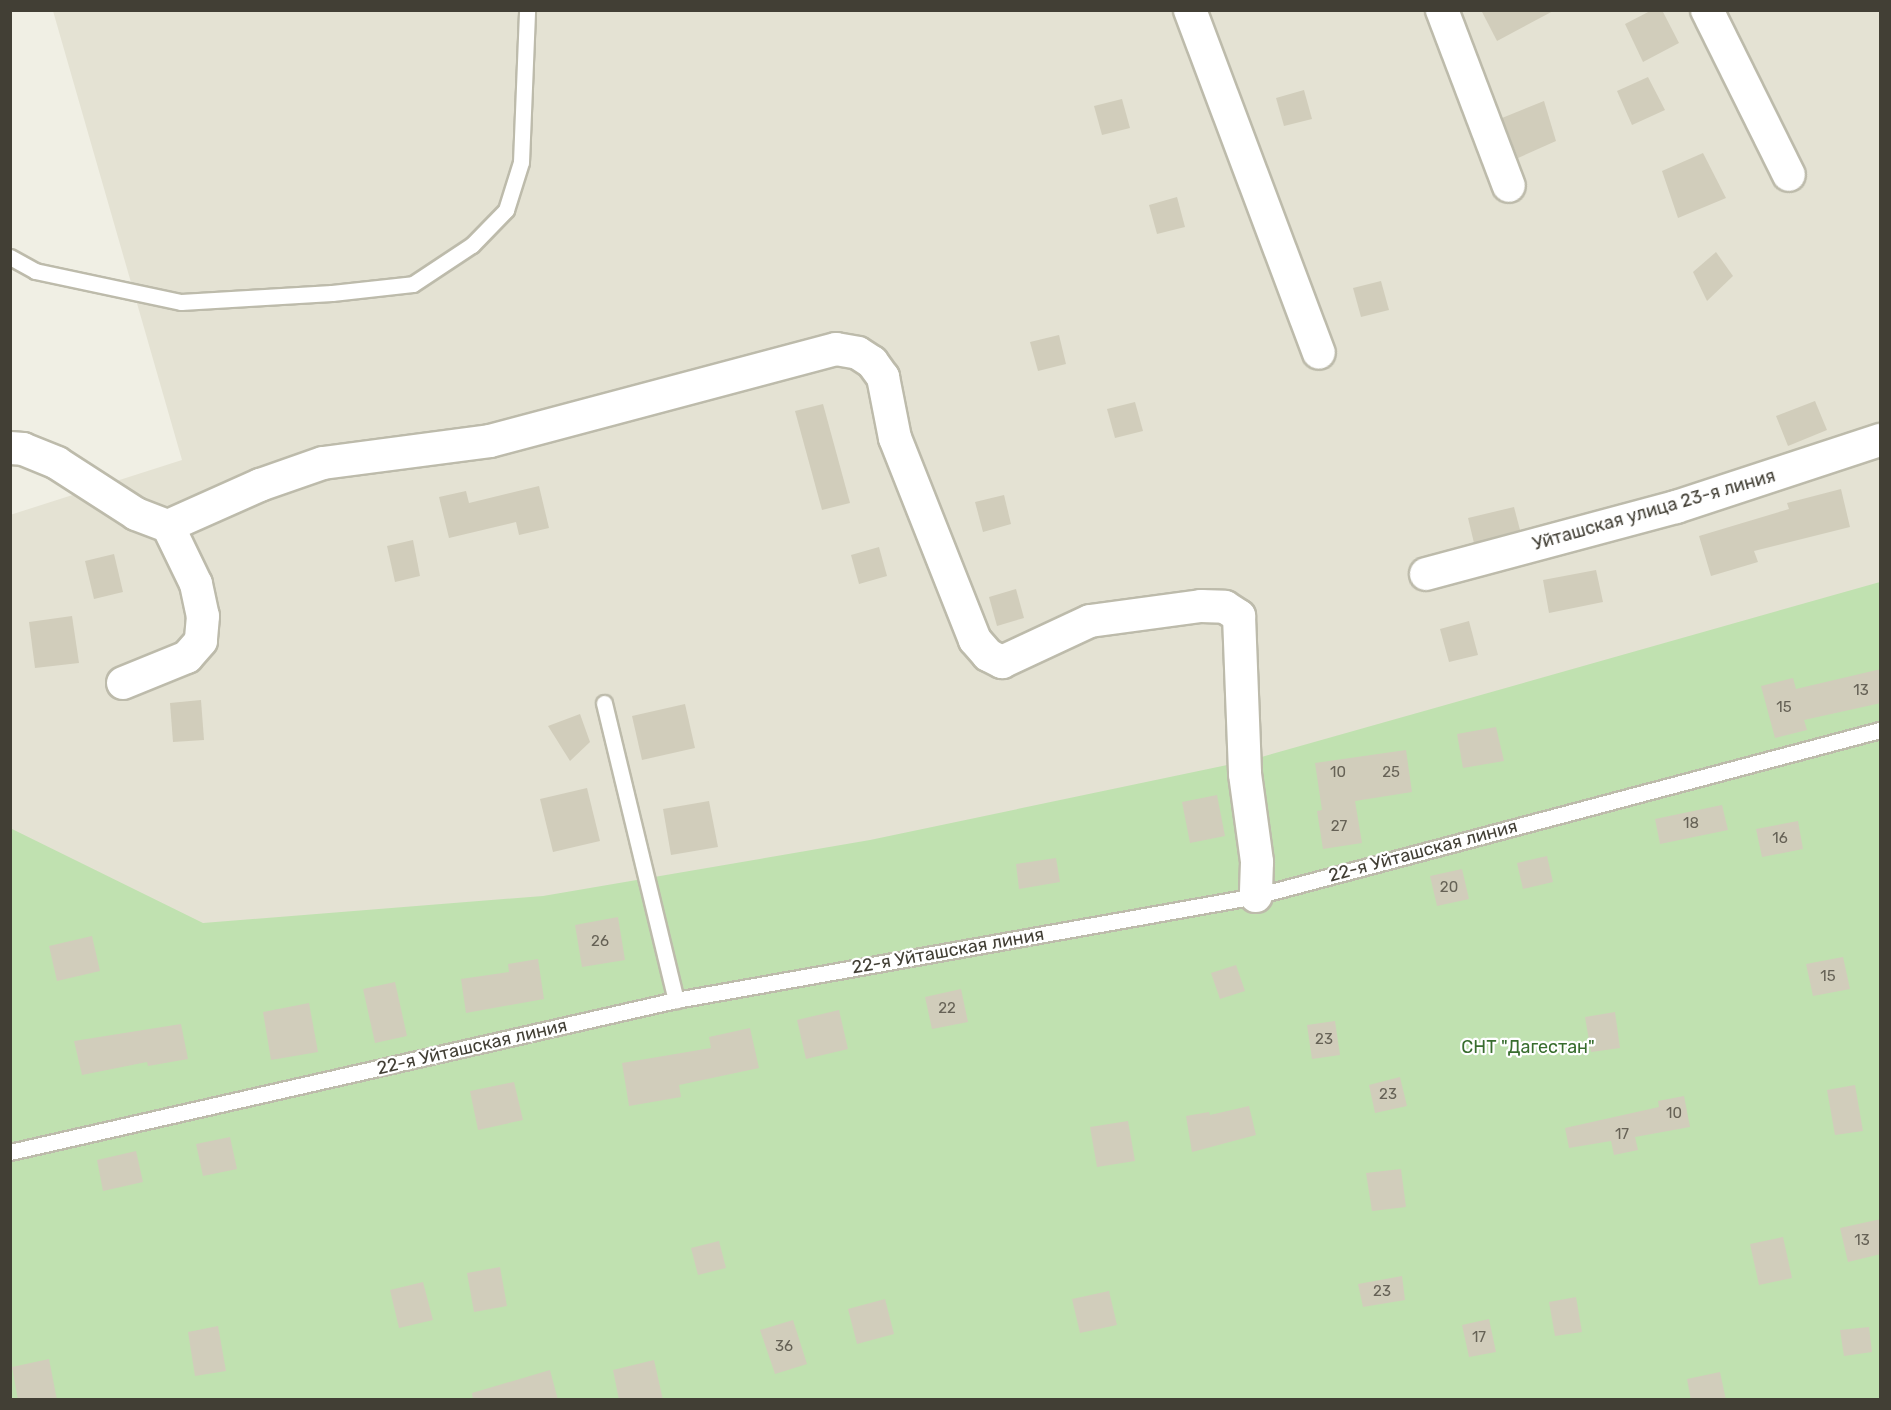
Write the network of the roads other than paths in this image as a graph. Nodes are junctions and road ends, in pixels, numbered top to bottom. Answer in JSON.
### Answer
{"nodes":[{"id":1,"x":526,"y":10,"type":"edge"},
{"id":2,"x":1190,"y":10,"type":"edge"},
{"id":3,"x":1442,"y":10,"type":"edge"},
{"id":4,"x":1707,"y":10,"type":"edge"},
{"id":5,"x":1789,"y":175,"type":"dead end"},
{"id":6,"x":1509,"y":186,"type":"dead end"},
{"id":7,"x":10,"y":257,"type":"edge"},
{"id":8,"x":1319,"y":353,"type":"dead end"},
{"id":9,"x":1881,"y":440,"type":"edge"},
{"id":10,"x":10,"y":448,"type":"edge"},
{"id":11,"x":168,"y":526,"type":"junction"},
{"id":12,"x":1426,"y":574,"type":"dead end"},
{"id":13,"x":123,"y":683,"type":"dead end"},
{"id":14,"x":604,"y":703,"type":"dead end"},
{"id":15,"x":1881,"y":730,"type":"edge"},
{"id":16,"x":1256,"y":896,"type":"junction"},
{"id":17,"x":676,"y":1000,"type":"junction"},
{"id":18,"x":10,"y":1152,"type":"edge"}],
"edges":[{"from":1,"to":7,"type":"lane"},
{"from":2,"to":8,"type":"street"},
{"from":3,"to":6,"type":"street"},
{"from":4,"to":5,"type":"street"},
{"from":9,"to":12,"type":"street","name":"Уйташская улица 23-я линия"},
{"from":10,"to":11,"type":"street"},
{"from":11,"to":13,"type":"street"},
{"from":11,"to":16,"type":"street"},
{"from":14,"to":17,"type":"lane"},
{"from":15,"to":16,"type":"lane","name":"22-я Уйташская линия"},
{"from":16,"to":17,"type":"lane","name":"22-я Уйташская линия"},
{"from":17,"to":18,"type":"lane","name":"22-я Уйташская линия"}]}
